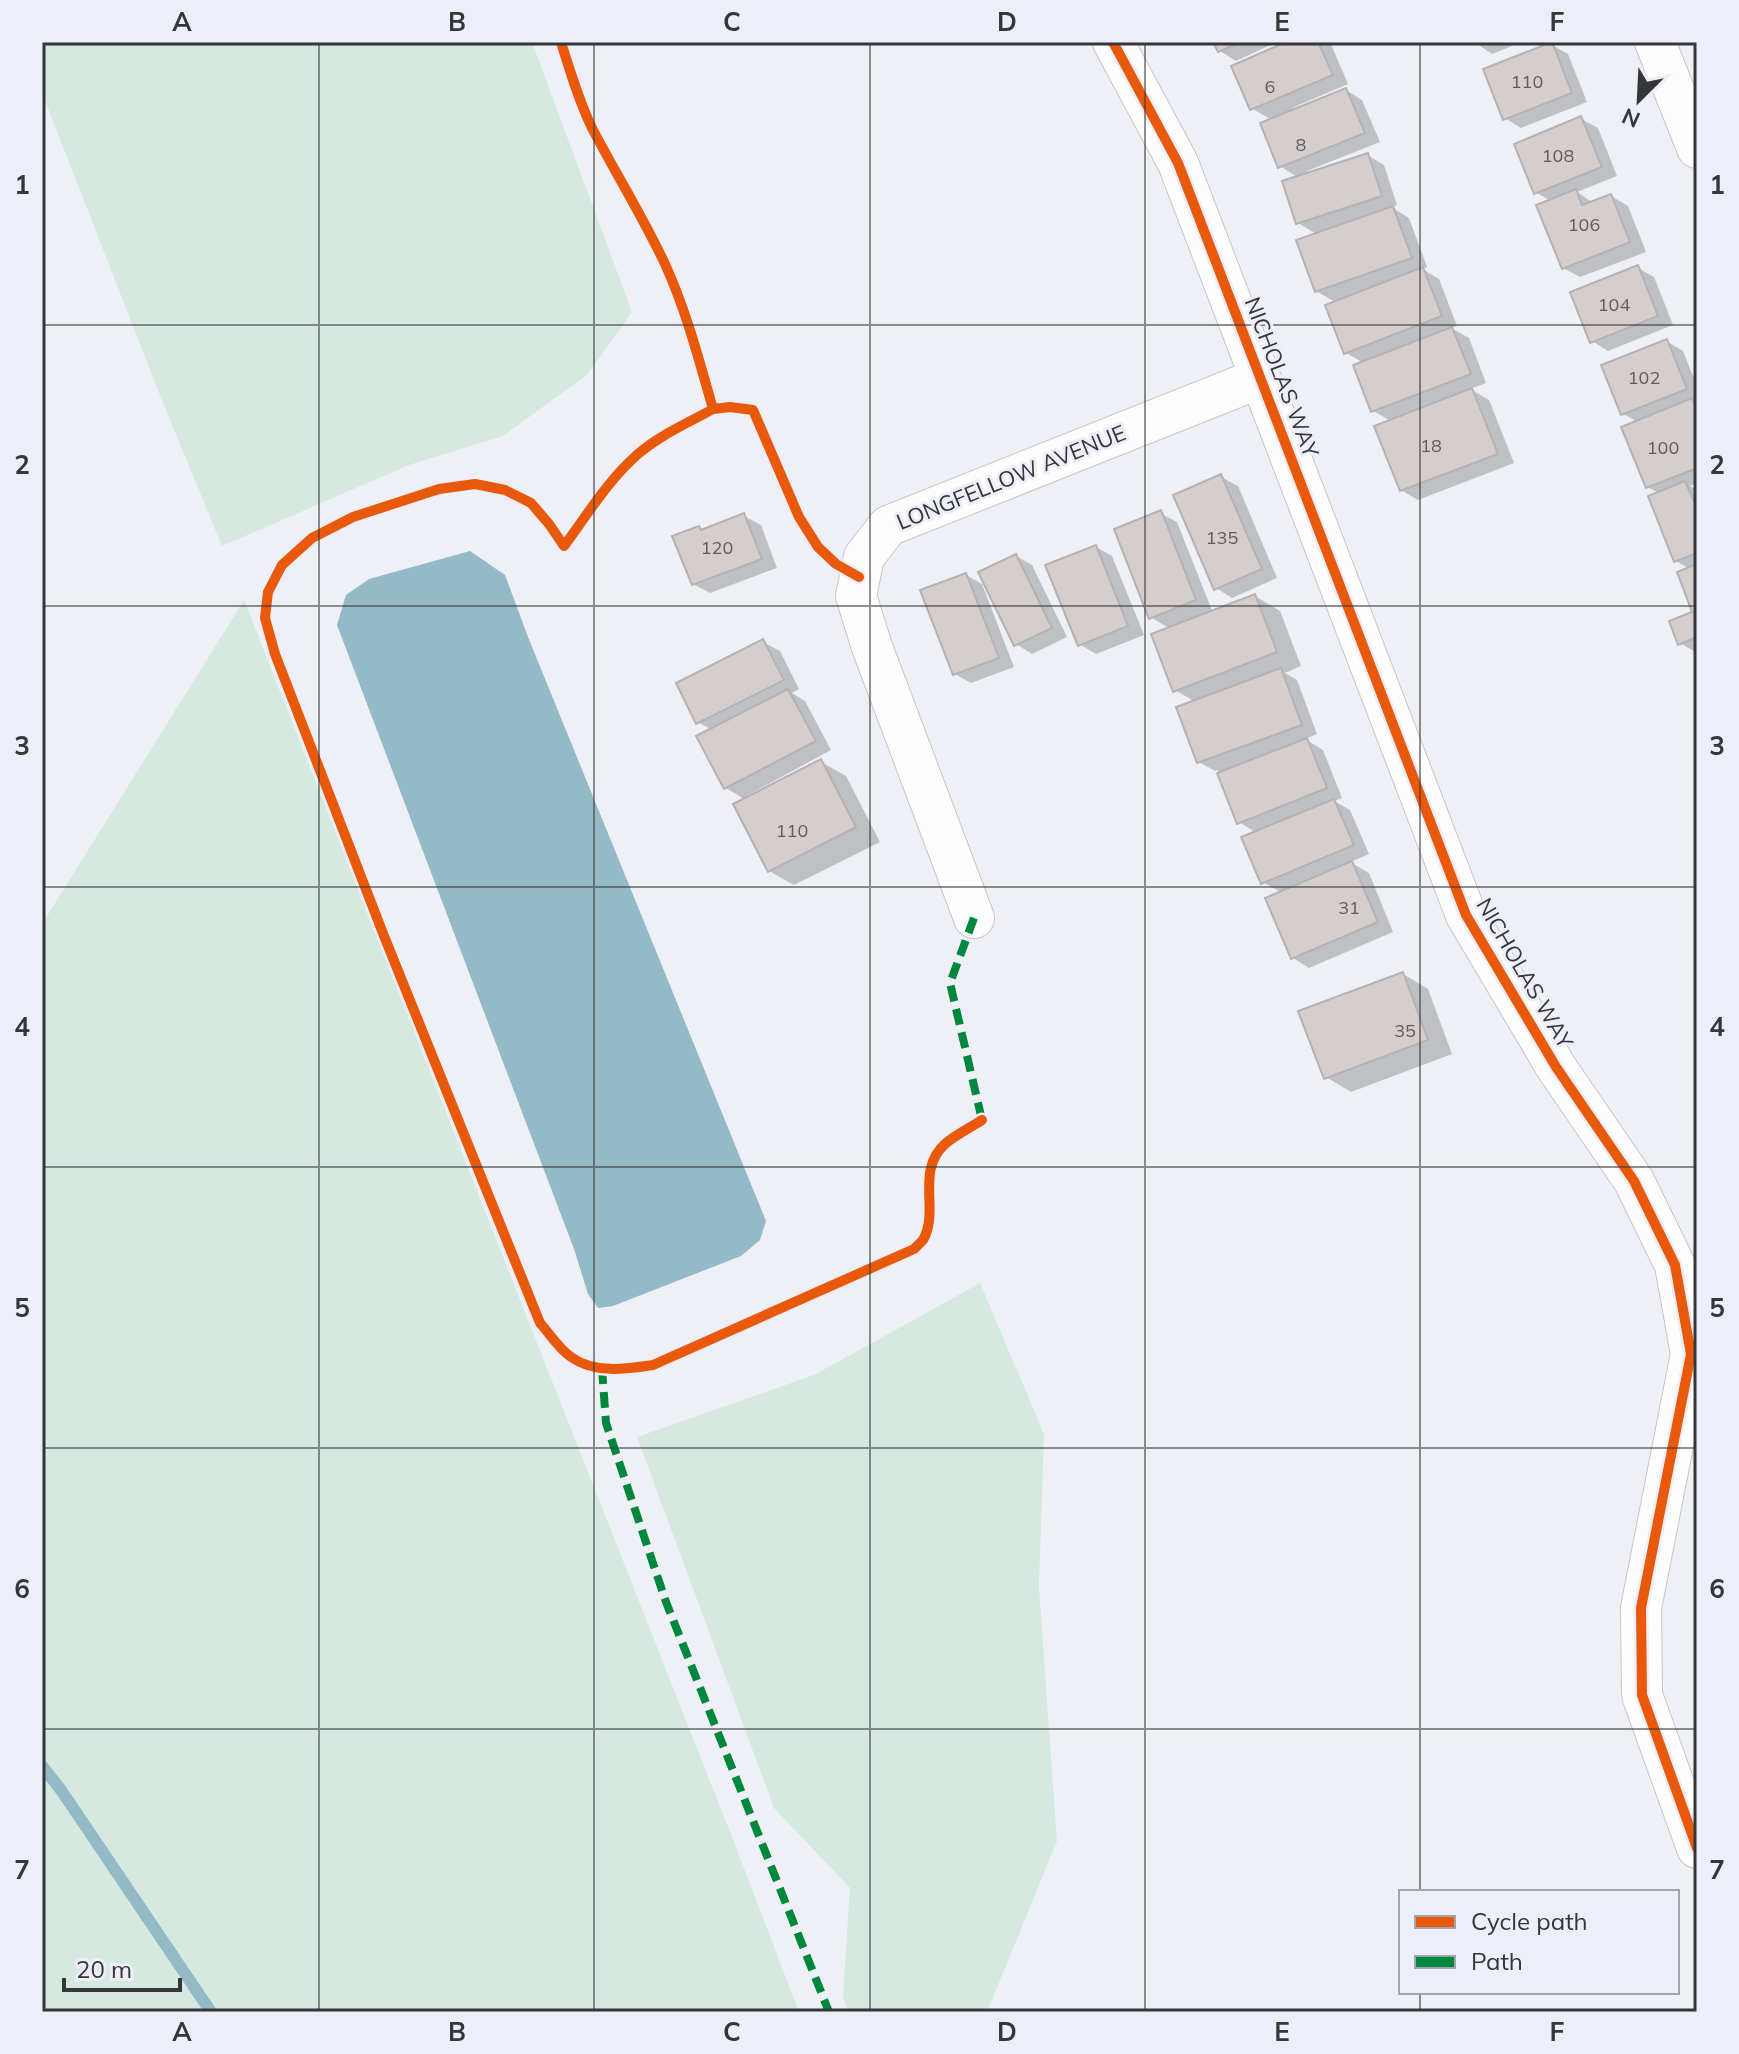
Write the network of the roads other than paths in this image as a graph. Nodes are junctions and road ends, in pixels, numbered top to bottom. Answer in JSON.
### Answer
{"nodes":[{"id":1,"x":1113,"y":42,"type":"edge"},
{"id":2,"x":1655,"y":42,"type":"edge"},
{"id":3,"x":1697,"y":148,"type":"edge"},
{"id":4,"x":1260,"y":378,"type":"junction"},
{"id":5,"x":974,"y":918,"type":"dead end"},
{"id":6,"x":1697,"y":1848,"type":"edge"}],
"edges":[{"from":1,"to":4,"type":"street","name":"NICHOLAS WAY"},
{"from":2,"to":3,"type":"street"},
{"from":4,"to":5,"type":"street","name":"LONGFELLOW AVENUE"},
{"from":4,"to":6,"type":"street","name":"NICHOLAS WAY"}]}
